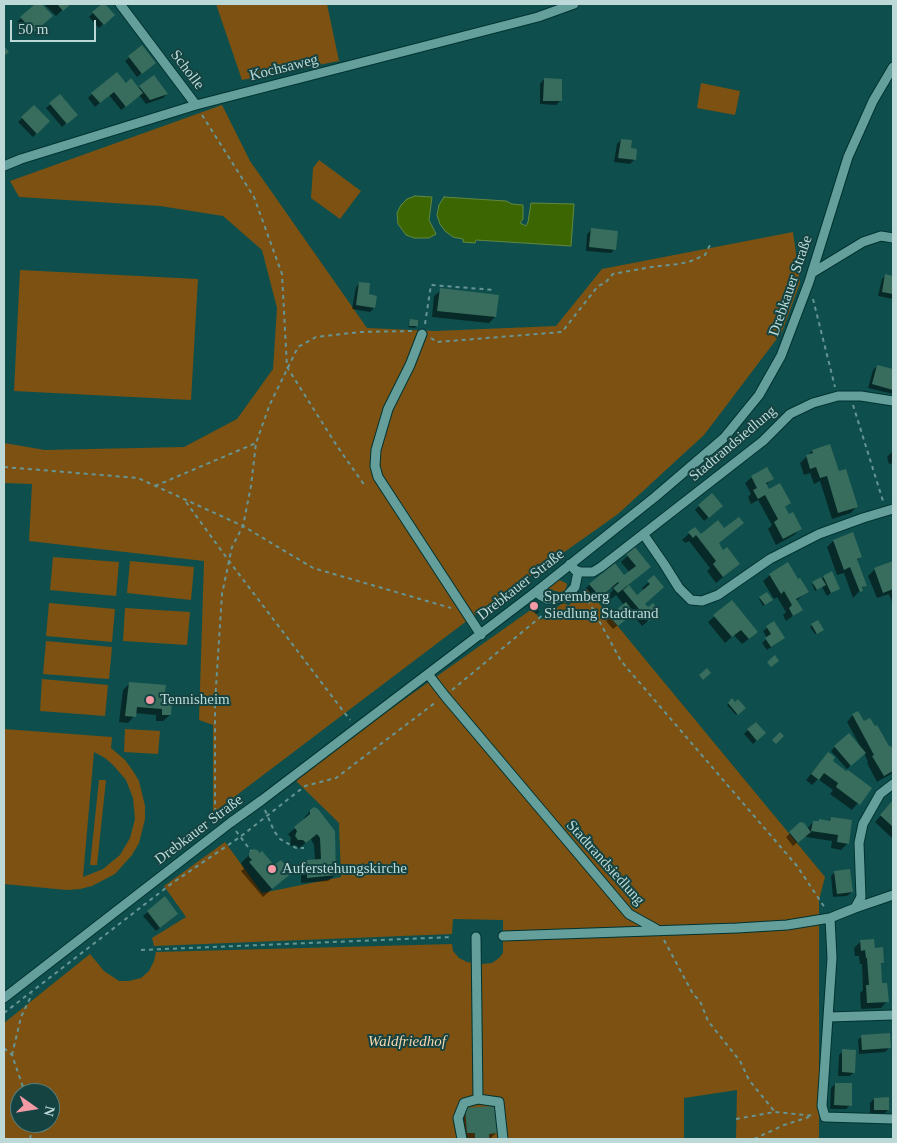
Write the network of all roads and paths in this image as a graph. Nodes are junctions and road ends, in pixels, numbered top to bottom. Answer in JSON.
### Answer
{"nodes":[{"id":1,"x":120,"y":4,"type":"edge"},
{"id":2,"x":574,"y":4,"type":"edge"},
{"id":3,"x":893,"y":67,"type":"edge"},
{"id":4,"x":196,"y":105,"type":"junction"},
{"id":5,"x":4,"y":166,"type":"edge"},
{"id":6,"x":893,"y":238,"type":"edge"},
{"id":7,"x":710,"y":245,"type":"dead end"},
{"id":8,"x":812,"y":273,"type":"junction"},
{"id":9,"x":809,"y":282,"type":"junction"},
{"id":10,"x":495,"y":290,"type":"dead end"},
{"id":11,"x":422,"y":334,"type":"junction"},
{"id":12,"x":287,"y":367,"type":"junction"},
{"id":13,"x":838,"y":396,"type":"junction"},
{"id":14,"x":850,"y":396,"type":"junction"},
{"id":15,"x":893,"y":401,"type":"edge"},
{"id":16,"x":256,"y":443,"type":"junction"},
{"id":17,"x":4,"y":467,"type":"edge"},
{"id":18,"x":155,"y":486,"type":"junction"},
{"id":19,"x":365,"y":486,"type":"dead end"},
{"id":20,"x":185,"y":500,"type":"junction"},
{"id":21,"x":889,"y":510,"type":"edge"},
{"id":22,"x":243,"y":526,"type":"junction"},
{"id":23,"x":644,"y":535,"type":"junction"},
{"id":24,"x":229,"y":561,"type":"junction"},
{"id":25,"x":570,"y":564,"type":"junction"},
{"id":26,"x":578,"y":572,"type":"junction"},
{"id":27,"x":577,"y":581,"type":"junction"},
{"id":28,"x":537,"y":591,"type":"junction"},
{"id":29,"x":561,"y":599,"type":"junction"},
{"id":30,"x":458,"y":610,"type":"dead end"},
{"id":31,"x":481,"y":634,"type":"junction"},
{"id":32,"x":428,"y":674,"type":"junction"},
{"id":33,"x":445,"y":696,"type":"junction"},
{"id":34,"x":356,"y":728,"type":"junction"},
{"id":35,"x":893,"y":784,"type":"edge"},
{"id":36,"x":262,"y":800,"type":"junction"},
{"id":37,"x":268,"y":815,"type":"junction"},
{"id":38,"x":217,"y":822,"type":"dead end"},
{"id":39,"x":304,"y":848,"type":"dead end"},
{"id":40,"x":893,"y":896,"type":"edge"},
{"id":41,"x":855,"y":908,"type":"junction"},
{"id":42,"x":832,"y":918,"type":"junction"},
{"id":43,"x":660,"y":931,"type":"junction"},
{"id":44,"x":503,"y":936,"type":"dead end"},
{"id":45,"x":476,"y":937,"type":"dead end"},
{"id":46,"x":452,"y":938,"type":"dead end"},
{"id":47,"x":141,"y":950,"type":"dead end"},
{"id":48,"x":33,"y":991,"type":"junction"},
{"id":49,"x":4,"y":998,"type":"edge"},
{"id":50,"x":4,"y":1013,"type":"edge"},
{"id":51,"x":893,"y":1016,"type":"edge"},
{"id":52,"x":829,"y":1017,"type":"junction"},
{"id":53,"x":4,"y":1048,"type":"edge"},
{"id":54,"x":12,"y":1055,"type":"junction"},
{"id":55,"x":22,"y":1083,"type":"edge"},
{"id":56,"x":478,"y":1099,"type":"junction"},
{"id":57,"x":775,"y":1112,"type":"junction"},
{"id":58,"x":811,"y":1116,"type":"junction"},
{"id":59,"x":825,"y":1117,"type":"junction"},
{"id":60,"x":736,"y":1119,"type":"dead end"},
{"id":61,"x":893,"y":1119,"type":"edge"},
{"id":62,"x":462,"y":1139,"type":"edge"},
{"id":63,"x":502,"y":1139,"type":"edge"},
{"id":64,"x":754,"y":1139,"type":"edge"}],
"edges":[{"from":1,"to":4,"type":"street","name":"Scholle"},
{"from":2,"to":4,"type":"street","name":"Kochsaweg"},
{"from":3,"to":8,"type":"street","name":"Drebkauer Straße"},
{"from":4,"to":5,"type":"street","name":"Kochsaweg"},
{"from":4,"to":12,"type":"path"},
{"from":6,"to":8,"type":"street"},
{"from":7,"to":11,"type":"path"},
{"from":8,"to":9,"type":"street","name":"Drebkauer Straße"},
{"from":9,"to":13,"type":"path"},
{"from":9,"to":25,"type":"street","name":"Drebkauer Straße"},
{"from":10,"to":11,"type":"path"},
{"from":11,"to":12,"type":"path"},
{"from":11,"to":31,"type":"street"},
{"from":12,"to":16,"type":"path"},
{"from":12,"to":19,"type":"path"},
{"from":13,"to":14,"type":"street","name":"Stadtrandsiedlung"},
{"from":13,"to":23,"type":"street","name":"Stadtrandsiedlung"},
{"from":14,"to":15,"type":"street","name":"Stadtrandsiedlung"},
{"from":14,"to":21,"type":"path"},
{"from":16,"to":18,"type":"path"},
{"from":16,"to":22,"type":"path"},
{"from":17,"to":18,"type":"path"},
{"from":18,"to":20,"type":"path"},
{"from":20,"to":22,"type":"path"},
{"from":20,"to":24,"type":"path"},
{"from":21,"to":23,"type":"street"},
{"from":22,"to":24,"type":"path"},
{"from":22,"to":30,"type":"path"},
{"from":23,"to":26,"type":"street","name":"Stadtrandsiedlung"},
{"from":24,"to":34,"type":"path"},
{"from":24,"to":38,"type":"path"},
{"from":25,"to":26,"type":"street"},
{"from":25,"to":28,"type":"street","name":"Drebkauer Straße"},
{"from":26,"to":27,"type":"street"},
{"from":27,"to":29,"type":"street"},
{"from":27,"to":42,"type":"path"},
{"from":28,"to":29,"type":"street"},
{"from":28,"to":31,"type":"street","name":"Drebkauer Straße"},
{"from":29,"to":33,"type":"path"},
{"from":31,"to":32,"type":"street","name":"Drebkauer Straße"},
{"from":32,"to":33,"type":"street","name":"Stadtrandsiedlung"},
{"from":32,"to":34,"type":"street","name":"Drebkauer Straße"},
{"from":33,"to":37,"type":"path"},
{"from":33,"to":43,"type":"street","name":"Stadtrandsiedlung"},
{"from":34,"to":36,"type":"street","name":"Drebkauer Straße"},
{"from":35,"to":41,"type":"street"},
{"from":36,"to":37,"type":"path"},
{"from":36,"to":49,"type":"street","name":"Drebkauer Straße"},
{"from":37,"to":39,"type":"path"},
{"from":37,"to":48,"type":"path"},
{"from":40,"to":41,"type":"street","name":"Stadtrandsiedlung"},
{"from":41,"to":42,"type":"street","name":"Stadtrandsiedlung"},
{"from":42,"to":43,"type":"street","name":"Stadtrandsiedlung"},
{"from":42,"to":52,"type":"street"},
{"from":43,"to":44,"type":"street"},
{"from":43,"to":57,"type":"path"},
{"from":45,"to":56,"type":"street"},
{"from":46,"to":47,"type":"path"},
{"from":48,"to":50,"type":"path"},
{"from":48,"to":54,"type":"path"},
{"from":51,"to":52,"type":"street"},
{"from":52,"to":59,"type":"street"},
{"from":53,"to":54,"type":"path"},
{"from":54,"to":55,"type":"path"},
{"from":56,"to":62,"type":"street"},
{"from":56,"to":63,"type":"street"},
{"from":57,"to":58,"type":"path"},
{"from":57,"to":60,"type":"path"},
{"from":58,"to":59,"type":"path"},
{"from":58,"to":64,"type":"path"},
{"from":59,"to":61,"type":"street"}]}
